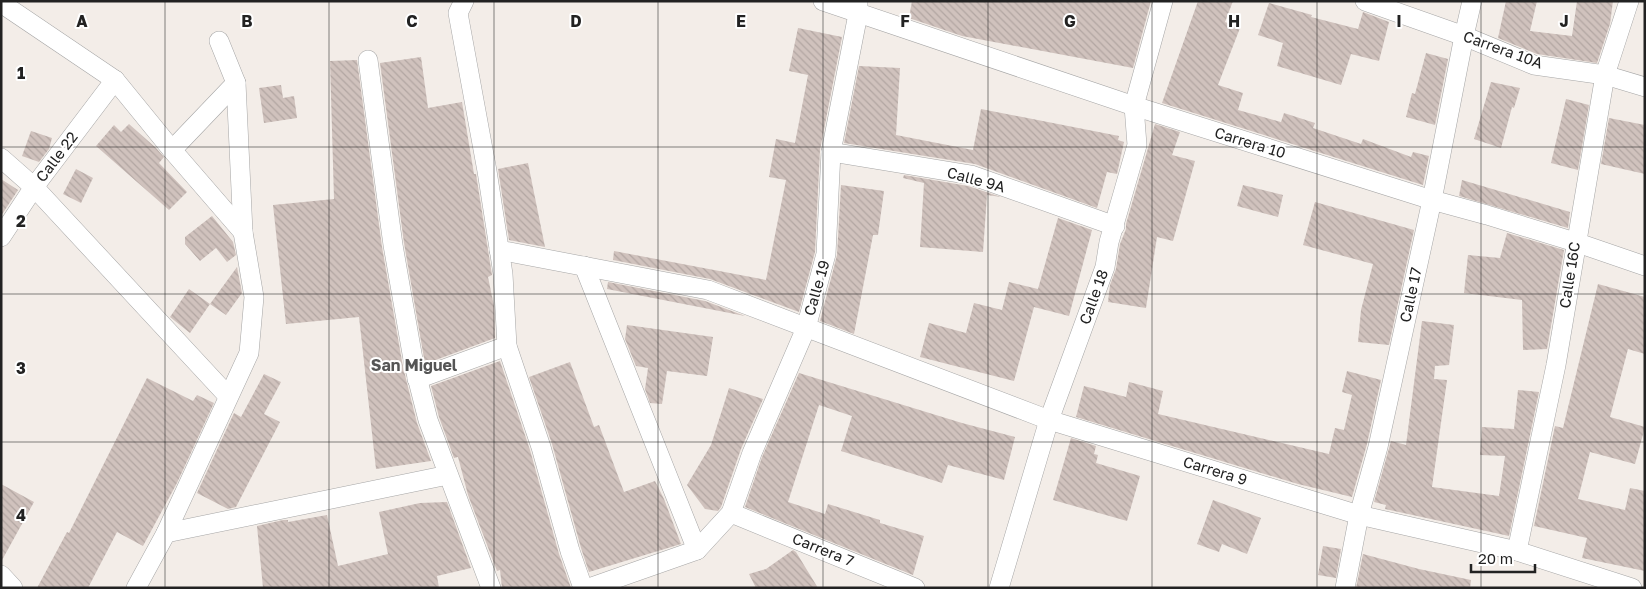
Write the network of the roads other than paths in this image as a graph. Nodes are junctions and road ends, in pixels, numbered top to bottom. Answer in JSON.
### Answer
{"nodes":[{"id":1,"x":464,"y":1,"type":"edge"},
{"id":2,"x":823,"y":1,"type":"edge"},
{"id":3,"x":1163,"y":1,"type":"edge"},
{"id":4,"x":1365,"y":1,"type":"edge"},
{"id":5,"x":1472,"y":1,"type":"edge"},
{"id":6,"x":1629,"y":1,"type":"edge"},
{"id":7,"x":1,"y":3,"type":"edge"},
{"id":8,"x":858,"y":8,"type":"edge"},
{"id":9,"x":1464,"y":36,"type":"junction"},
{"id":10,"x":220,"y":41,"type":"dead end"},
{"id":11,"x":368,"y":60,"type":"dead end"},
{"id":12,"x":1604,"y":75,"type":"junction"},
{"id":13,"x":115,"y":80,"type":"junction"},
{"id":14,"x":236,"y":83,"type":"junction"},
{"id":15,"x":1645,"y":87,"type":"edge"},
{"id":16,"x":1134,"y":106,"type":"junction"},
{"id":17,"x":172,"y":150,"type":"junction"},
{"id":18,"x":831,"y":152,"type":"junction"},
{"id":19,"x":1,"y":158,"type":"edge"},
{"id":20,"x":34,"y":187,"type":"junction"},
{"id":21,"x":1432,"y":200,"type":"junction"},
{"id":22,"x":1115,"y":226,"type":"junction"},
{"id":23,"x":243,"y":232,"type":"junction"},
{"id":24,"x":1,"y":238,"type":"edge"},
{"id":25,"x":1575,"y":242,"type":"junction"},
{"id":26,"x":499,"y":250,"type":"junction"},
{"id":27,"x":584,"y":266,"type":"junction"},
{"id":28,"x":1645,"y":266,"type":"edge"},
{"id":29,"x":806,"y":328,"type":"junction"},
{"id":30,"x":507,"y":346,"type":"junction"},
{"id":31,"x":417,"y":379,"type":"junction"},
{"id":32,"x":228,"y":396,"type":"junction"},
{"id":33,"x":1049,"y":420,"type":"junction"},
{"id":34,"x":448,"y":475,"type":"junction"},
{"id":35,"x":731,"y":513,"type":"junction"},
{"id":36,"x":1359,"y":515,"type":"junction"},
{"id":37,"x":166,"y":533,"type":"junction"},
{"id":38,"x":697,"y":550,"type":"junction"},
{"id":39,"x":1517,"y":551,"type":"junction"},
{"id":40,"x":1,"y":576,"type":"edge"},
{"id":41,"x":13,"y":588,"type":"edge"},
{"id":42,"x":136,"y":588,"type":"edge"},
{"id":43,"x":491,"y":588,"type":"edge"},
{"id":44,"x":583,"y":588,"type":"edge"},
{"id":45,"x":589,"y":588,"type":"edge"},
{"id":46,"x":915,"y":588,"type":"edge"},
{"id":47,"x":999,"y":588,"type":"edge"},
{"id":48,"x":1345,"y":588,"type":"edge"},
{"id":49,"x":1632,"y":588,"type":"edge"}],
"edges":[{"from":1,"to":26,"type":"street"},
{"from":2,"to":8,"type":"street","name":"Carrera 10"},
{"from":3,"to":16,"type":"street","name":"Calle 18"},
{"from":4,"to":9,"type":"street","name":"Carrera 10A"},
{"from":5,"to":9,"type":"street","name":"Calle 17"},
{"from":6,"to":12,"type":"street","name":"Calle 16C"},
{"from":7,"to":13,"type":"street"},
{"from":8,"to":16,"type":"street","name":"Carrera 10"},
{"from":8,"to":18,"type":"street","name":"Calle 19"},
{"from":9,"to":12,"type":"street","name":"Carrera 10A"},
{"from":9,"to":21,"type":"street","name":"Calle 17"},
{"from":10,"to":14,"type":"street"},
{"from":11,"to":31,"type":"street"},
{"from":12,"to":15,"type":"street","name":"Carrera 10A"},
{"from":12,"to":25,"type":"street","name":"Calle 16C"},
{"from":13,"to":17,"type":"street"},
{"from":13,"to":20,"type":"street","name":"Calle 22"},
{"from":14,"to":17,"type":"street"},
{"from":14,"to":23,"type":"street"},
{"from":16,"to":21,"type":"street","name":"Carrera 10"},
{"from":16,"to":22,"type":"street","name":"Calle 18"},
{"from":17,"to":23,"type":"street"},
{"from":18,"to":22,"type":"street","name":"Calle 9A"},
{"from":18,"to":29,"type":"street","name":"Calle 19"},
{"from":19,"to":20,"type":"street"},
{"from":20,"to":24,"type":"street","name":"Calle 22"},
{"from":20,"to":32,"type":"street"},
{"from":21,"to":25,"type":"street","name":"Carrera 10"},
{"from":21,"to":36,"type":"street","name":"Calle 17"},
{"from":22,"to":33,"type":"street","name":"Calle 18"},
{"from":23,"to":32,"type":"street"},
{"from":25,"to":28,"type":"street","name":"Carrera 10"},
{"from":25,"to":39,"type":"street","name":"Calle 16C"},
{"from":26,"to":27,"type":"street","name":"Carrera 9"},
{"from":26,"to":30,"type":"street"},
{"from":27,"to":29,"type":"street","name":"Carrera 9"},
{"from":27,"to":38,"type":"street"},
{"from":29,"to":33,"type":"street","name":"Carrera 9"},
{"from":29,"to":35,"type":"street","name":"Calle 19"},
{"from":30,"to":31,"type":"street"},
{"from":30,"to":44,"type":"street"},
{"from":31,"to":34,"type":"street"},
{"from":32,"to":37,"type":"street"},
{"from":33,"to":36,"type":"street","name":"Carrera 9"},
{"from":33,"to":47,"type":"street","name":"Calle 18"},
{"from":34,"to":37,"type":"street"},
{"from":34,"to":43,"type":"street"},
{"from":35,"to":38,"type":"street","name":"Calle 19"},
{"from":35,"to":46,"type":"street","name":"Carrera 7"},
{"from":36,"to":39,"type":"street","name":"Carrera 9"},
{"from":36,"to":48,"type":"street","name":"Calle 17"},
{"from":37,"to":42,"type":"street"},
{"from":38,"to":45,"type":"street"},
{"from":39,"to":49,"type":"street","name":"Carrera 9"},
{"from":40,"to":41,"type":"street"}]}
